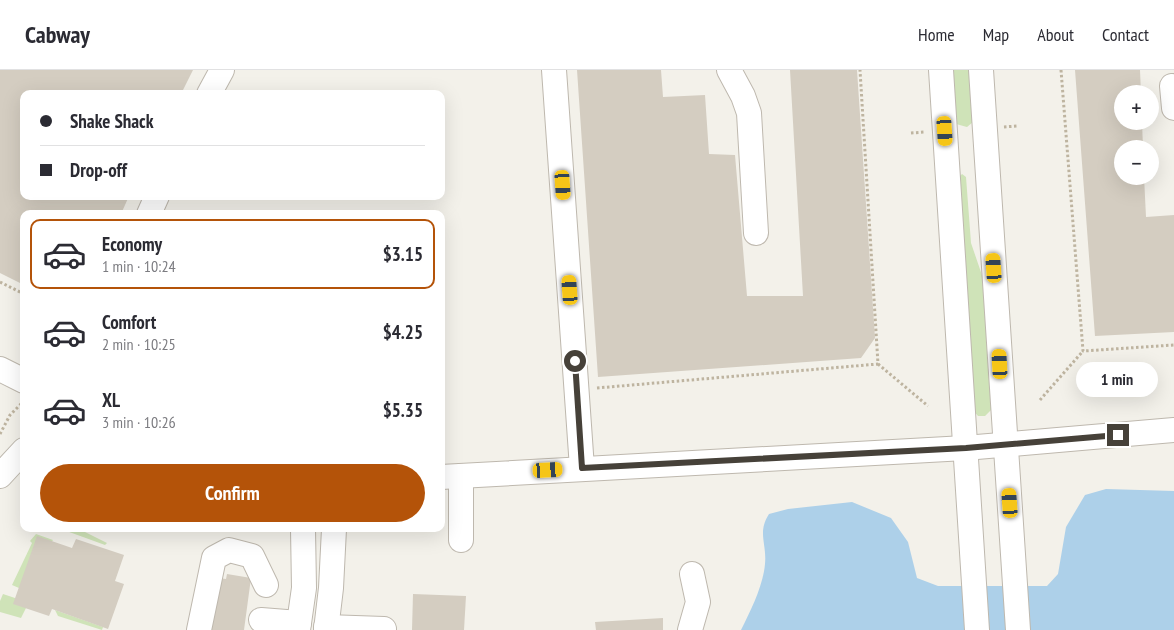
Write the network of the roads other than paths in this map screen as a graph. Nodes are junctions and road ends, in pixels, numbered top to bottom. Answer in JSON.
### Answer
{"nodes":[{"id":1,"x":222,"y":70,"type":"edge"},
{"id":2,"x":554,"y":70,"type":"edge"},
{"id":3,"x":730,"y":70,"type":"edge"},
{"id":4,"x":941,"y":70,"type":"edge"},
{"id":5,"x":981,"y":70,"type":"edge"},
{"id":6,"x":212,"y":90,"type":"edge"},
{"id":7,"x":756,"y":233,"type":"dead end"},
{"id":8,"x":0,"y":369,"type":"edge"},
{"id":9,"x":20,"y":379,"type":"edge"},
{"id":10,"x":1174,"y":430,"type":"edge"},
{"id":11,"x":1006,"y":444,"type":"junction"},
{"id":12,"x":966,"y":448,"type":"junction"},
{"id":13,"x":20,"y":454,"type":"edge"},
{"id":14,"x":582,"y":468,"type":"junction"},
{"id":15,"x":0,"y":476,"type":"edge"},
{"id":16,"x":451,"y":476,"type":"edge"},
{"id":17,"x":303,"y":532,"type":"edge"},
{"id":18,"x":334,"y":532,"type":"edge"},
{"id":19,"x":462,"y":540,"type":"dead end"},
{"id":20,"x":692,"y":574,"type":"dead end"},
{"id":21,"x":266,"y":586,"type":"dead end"},
{"id":22,"x":261,"y":620,"type":"dead end"},
{"id":23,"x":298,"y":627,"type":"edge"},
{"id":24,"x":326,"y":628,"type":"edge"},
{"id":25,"x":384,"y":629,"type":"dead end"},
{"id":26,"x":199,"y":630,"type":"edge"},
{"id":27,"x":690,"y":630,"type":"edge"},
{"id":28,"x":977,"y":630,"type":"edge"},
{"id":29,"x":1018,"y":630,"type":"edge"}],
"edges":[{"from":1,"to":6,"type":"lane"},
{"from":2,"to":14,"type":"lane"},
{"from":3,"to":7,"type":"lane"},
{"from":4,"to":12,"type":"lane"},
{"from":5,"to":11,"type":"lane"},
{"from":8,"to":9,"type":"lane"},
{"from":10,"to":11,"type":"lane"},
{"from":11,"to":12,"type":"lane"},
{"from":11,"to":29,"type":"lane"},
{"from":12,"to":14,"type":"lane"},
{"from":12,"to":28,"type":"lane"},
{"from":13,"to":15,"type":"lane"},
{"from":14,"to":16,"type":"lane"},
{"from":16,"to":19,"type":"lane"},
{"from":17,"to":23,"type":"lane"},
{"from":18,"to":24,"type":"lane"},
{"from":20,"to":27,"type":"lane"},
{"from":21,"to":26,"type":"lane"},
{"from":22,"to":23,"type":"lane"},
{"from":24,"to":25,"type":"lane"}]}
